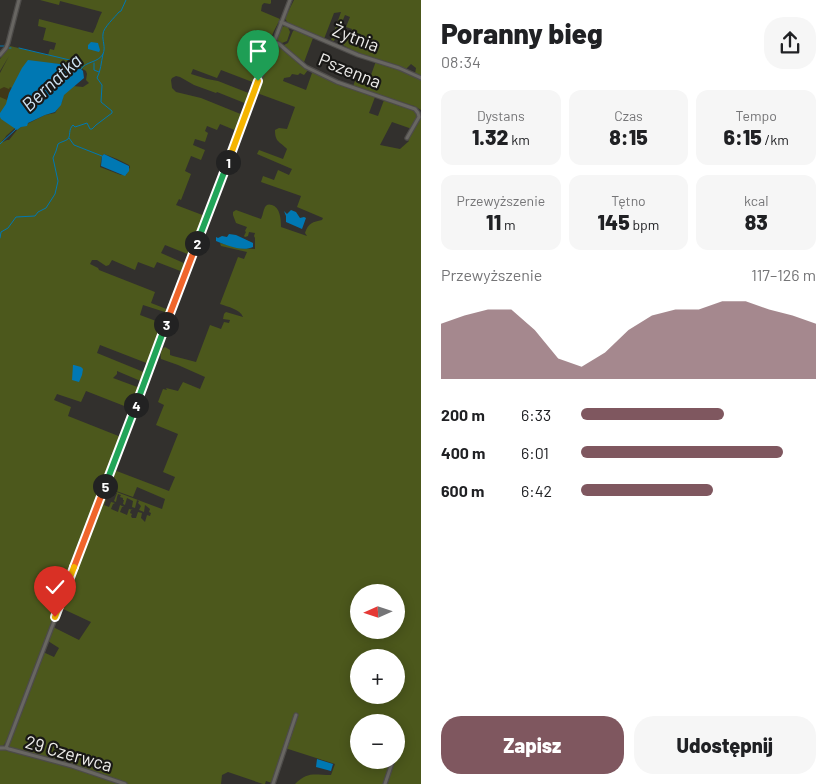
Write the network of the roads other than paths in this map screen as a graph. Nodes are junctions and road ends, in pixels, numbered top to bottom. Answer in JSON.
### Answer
{"nodes":[{"id":1,"x":19,"y":0,"type":"edge"},
{"id":2,"x":290,"y":0,"type":"edge"},
{"id":3,"x":281,"y":22,"type":"junction"},
{"id":4,"x":274,"y":42,"type":"junction"},
{"id":5,"x":0,"y":54,"type":"edge"},
{"id":6,"x":421,"y":78,"type":"edge"},
{"id":7,"x":407,"y":138,"type":"dead end"},
{"id":8,"x":296,"y":715,"type":"dead end"},
{"id":9,"x":0,"y":748,"type":"edge"},
{"id":10,"x":6,"y":748,"type":"junction"},
{"id":11,"x":390,"y":769,"type":"edge"},
{"id":12,"x":125,"y":784,"type":"edge"},
{"id":13,"x":273,"y":784,"type":"edge"},
{"id":14,"x":385,"y":784,"type":"edge"}],
"edges":[{"from":1,"to":5,"type":"street"},
{"from":2,"to":3,"type":"street"},
{"from":3,"to":4,"type":"street"},
{"from":3,"to":6,"type":"street","name":"Żytnia"},
{"from":4,"to":7,"type":"street","name":"Pszenna"},
{"from":4,"to":10,"type":"street"},
{"from":8,"to":13,"type":"street"},
{"from":9,"to":10,"type":"street","name":"29 Czerwca"},
{"from":10,"to":12,"type":"street","name":"29 Czerwca"},
{"from":11,"to":14,"type":"street"}]}
